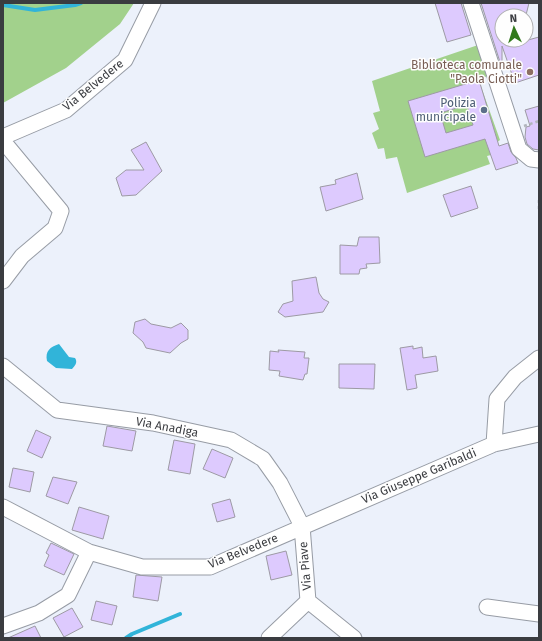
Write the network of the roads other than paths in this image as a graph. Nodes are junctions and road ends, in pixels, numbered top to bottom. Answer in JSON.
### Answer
{"nodes":[{"id":1,"x":153,"y":3,"type":"edge"},
{"id":2,"x":471,"y":3,"type":"edge"},
{"id":3,"x":3,"y":137,"type":"edge"},
{"id":4,"x":3,"y":141,"type":"edge"},
{"id":5,"x":539,"y":160,"type":"edge"},
{"id":6,"x":3,"y":281,"type":"edge"},
{"id":7,"x":539,"y":358,"type":"edge"},
{"id":8,"x":3,"y":366,"type":"edge"},
{"id":9,"x":539,"y":434,"type":"edge"},
{"id":10,"x":494,"y":444,"type":"junction"},
{"id":11,"x":3,"y":507,"type":"edge"},
{"id":12,"x":302,"y":526,"type":"junction"},
{"id":13,"x":89,"y":552,"type":"junction"},
{"id":14,"x":308,"y":601,"type":"junction"},
{"id":15,"x":487,"y":607,"type":"dead end"},
{"id":16,"x":539,"y":614,"type":"edge"},
{"id":17,"x":3,"y":626,"type":"edge"},
{"id":18,"x":269,"y":638,"type":"edge"},
{"id":19,"x":354,"y":638,"type":"edge"}],
"edges":[{"from":1,"to":3,"type":"street","name":"Via Belvedere"},
{"from":2,"to":5,"type":"street"},
{"from":4,"to":6,"type":"street"},
{"from":7,"to":10,"type":"street"},
{"from":8,"to":12,"type":"street","name":"Via Anadiga"},
{"from":9,"to":10,"type":"street","name":"Via Giuseppe Garibaldi"},
{"from":10,"to":12,"type":"street","name":"Via Giuseppe Garibaldi"},
{"from":11,"to":13,"type":"street","name":"Via Belvedere"},
{"from":12,"to":13,"type":"street","name":"Via Belvedere"},
{"from":12,"to":14,"type":"street","name":"Via Piave"},
{"from":13,"to":17,"type":"street"},
{"from":14,"to":18,"type":"street","name":"Via Piave"},
{"from":14,"to":19,"type":"street"},
{"from":15,"to":16,"type":"street"}]}
